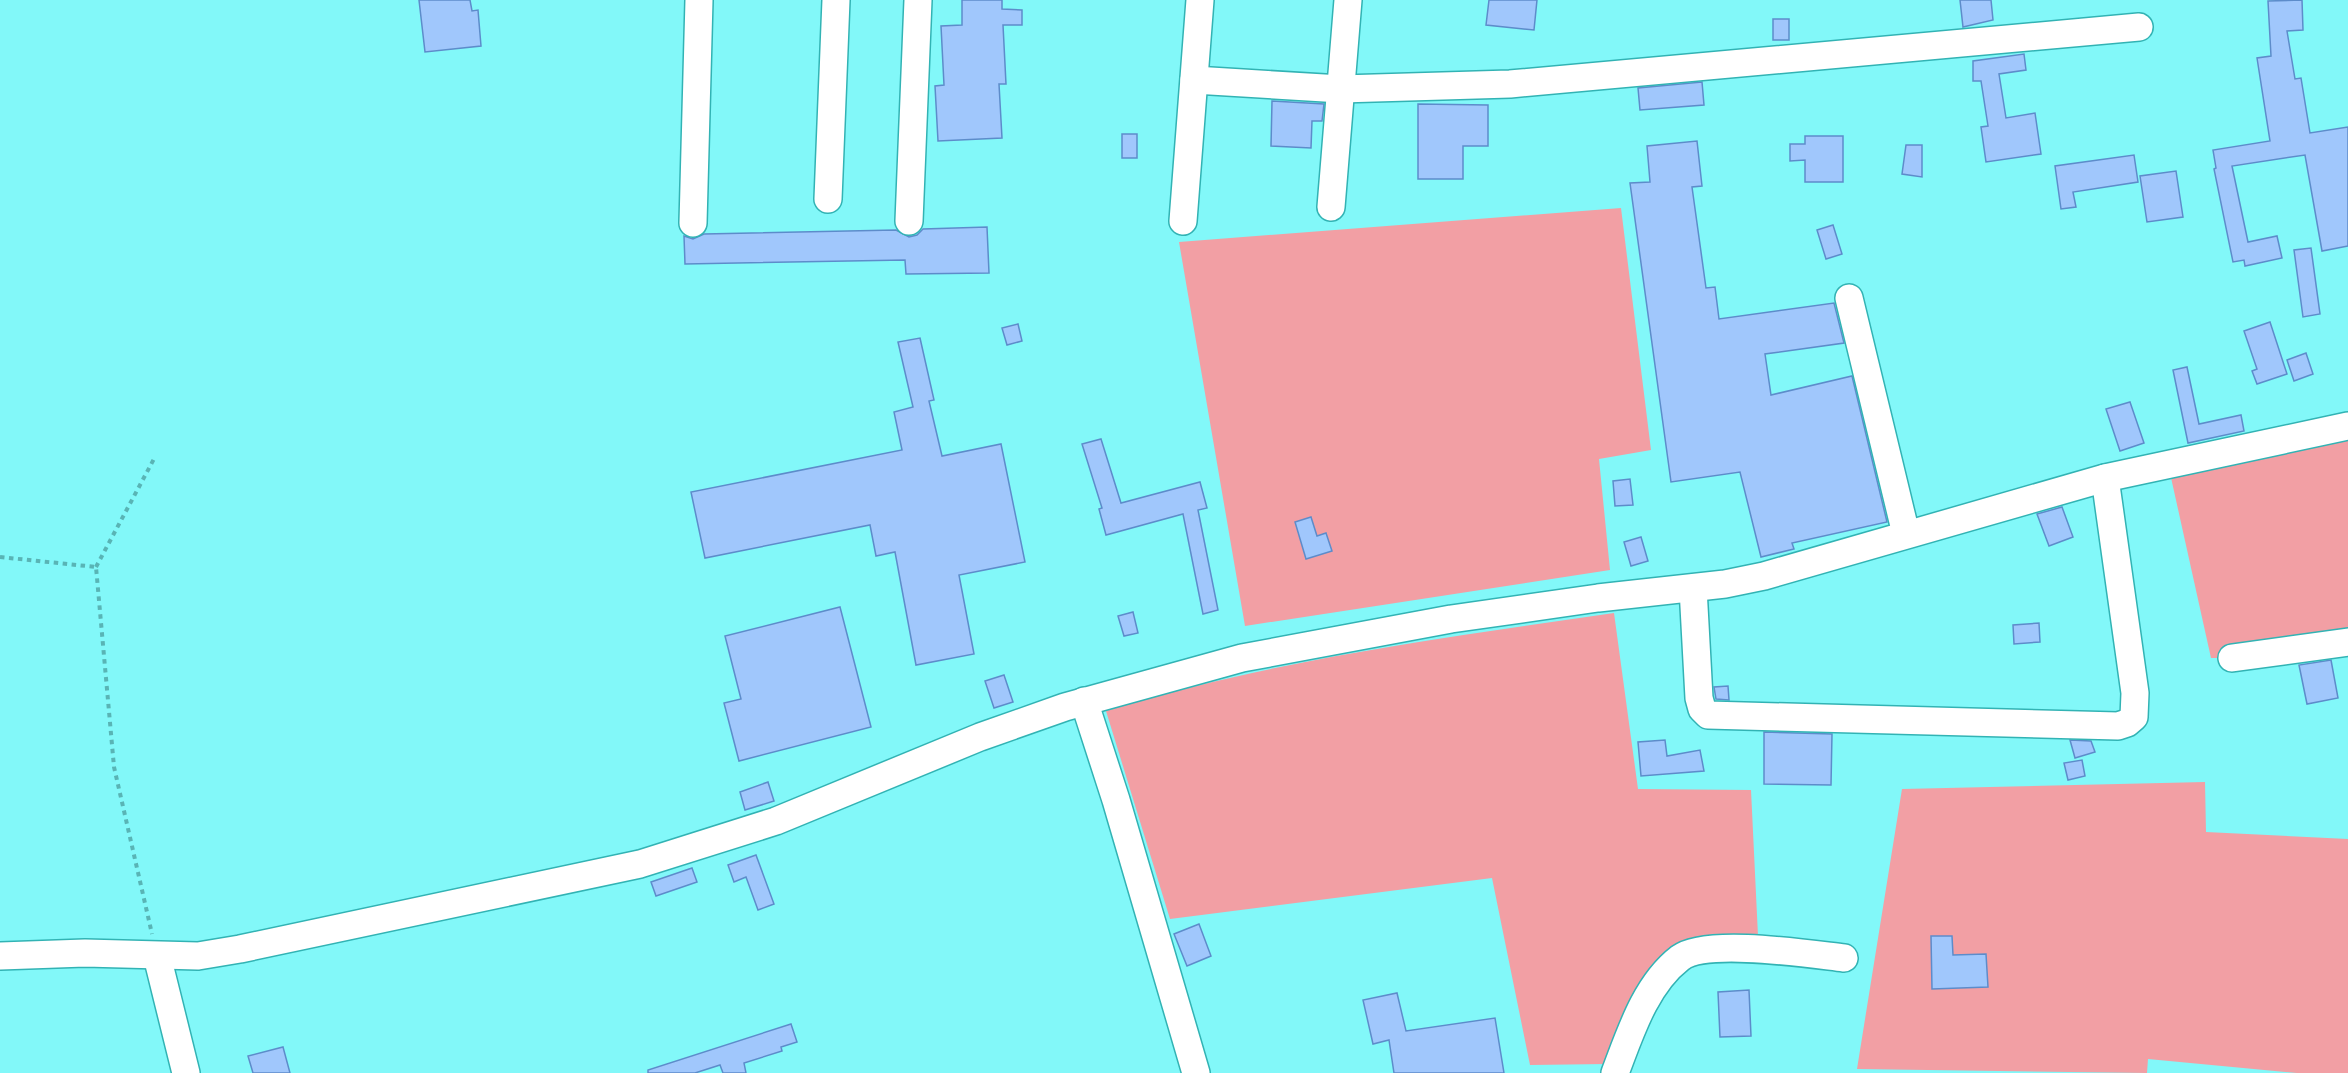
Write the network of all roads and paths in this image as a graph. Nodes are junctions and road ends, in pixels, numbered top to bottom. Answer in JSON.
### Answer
{"nodes":[{"id":1,"x":699,"y":0,"type":"edge"},
{"id":2,"x":836,"y":0,"type":"edge"},
{"id":3,"x":918,"y":0,"type":"edge"},
{"id":4,"x":1200,"y":0,"type":"edge"},
{"id":5,"x":1348,"y":0,"type":"edge"},
{"id":6,"x":2139,"y":27,"type":"dead end"},
{"id":7,"x":1194,"y":80,"type":"junction"},
{"id":8,"x":1341,"y":89,"type":"junction"},
{"id":9,"x":828,"y":199,"type":"dead end"},
{"id":10,"x":1331,"y":207,"type":"dead end"},
{"id":11,"x":909,"y":221,"type":"dead end"},
{"id":12,"x":1183,"y":221,"type":"dead end"},
{"id":13,"x":693,"y":223,"type":"dead end"},
{"id":14,"x":1849,"y":298,"type":"dead end"},
{"id":15,"x":2348,"y":426,"type":"edge"},
{"id":16,"x":156,"y":457,"type":"dead end"},
{"id":17,"x":2105,"y":478,"type":"junction"},
{"id":18,"x":1906,"y":534,"type":"junction"},
{"id":19,"x":0,"y":556,"type":"edge"},
{"id":20,"x":96,"y":567,"type":"junction"},
{"id":21,"x":1693,"y":588,"type":"junction"},
{"id":22,"x":2348,"y":642,"type":"edge"},
{"id":23,"x":2232,"y":658,"type":"dead end"},
{"id":24,"x":1084,"y":701,"type":"junction"},
{"id":25,"x":0,"y":956,"type":"edge"},
{"id":26,"x":157,"y":956,"type":"junction"},
{"id":27,"x":1844,"y":958,"type":"dead end"},
{"id":28,"x":186,"y":1073,"type":"edge"},
{"id":29,"x":1196,"y":1073,"type":"edge"},
{"id":30,"x":1615,"y":1073,"type":"edge"}],
"edges":[{"from":1,"to":13,"type":"street"},
{"from":2,"to":9,"type":"street"},
{"from":3,"to":11,"type":"street"},
{"from":4,"to":7,"type":"street"},
{"from":5,"to":8,"type":"street"},
{"from":6,"to":8,"type":"street"},
{"from":7,"to":8,"type":"street"},
{"from":7,"to":12,"type":"street"},
{"from":8,"to":10,"type":"street"},
{"from":14,"to":18,"type":"street"},
{"from":15,"to":17,"type":"street"},
{"from":16,"to":20,"type":"path"},
{"from":17,"to":18,"type":"street"},
{"from":17,"to":21,"type":"street"},
{"from":18,"to":21,"type":"street"},
{"from":19,"to":20,"type":"path"},
{"from":20,"to":26,"type":"path"},
{"from":21,"to":24,"type":"street"},
{"from":22,"to":23,"type":"street"},
{"from":24,"to":26,"type":"street"},
{"from":24,"to":29,"type":"street"},
{"from":25,"to":26,"type":"street"},
{"from":26,"to":28,"type":"street"},
{"from":27,"to":30,"type":"street"}]}
